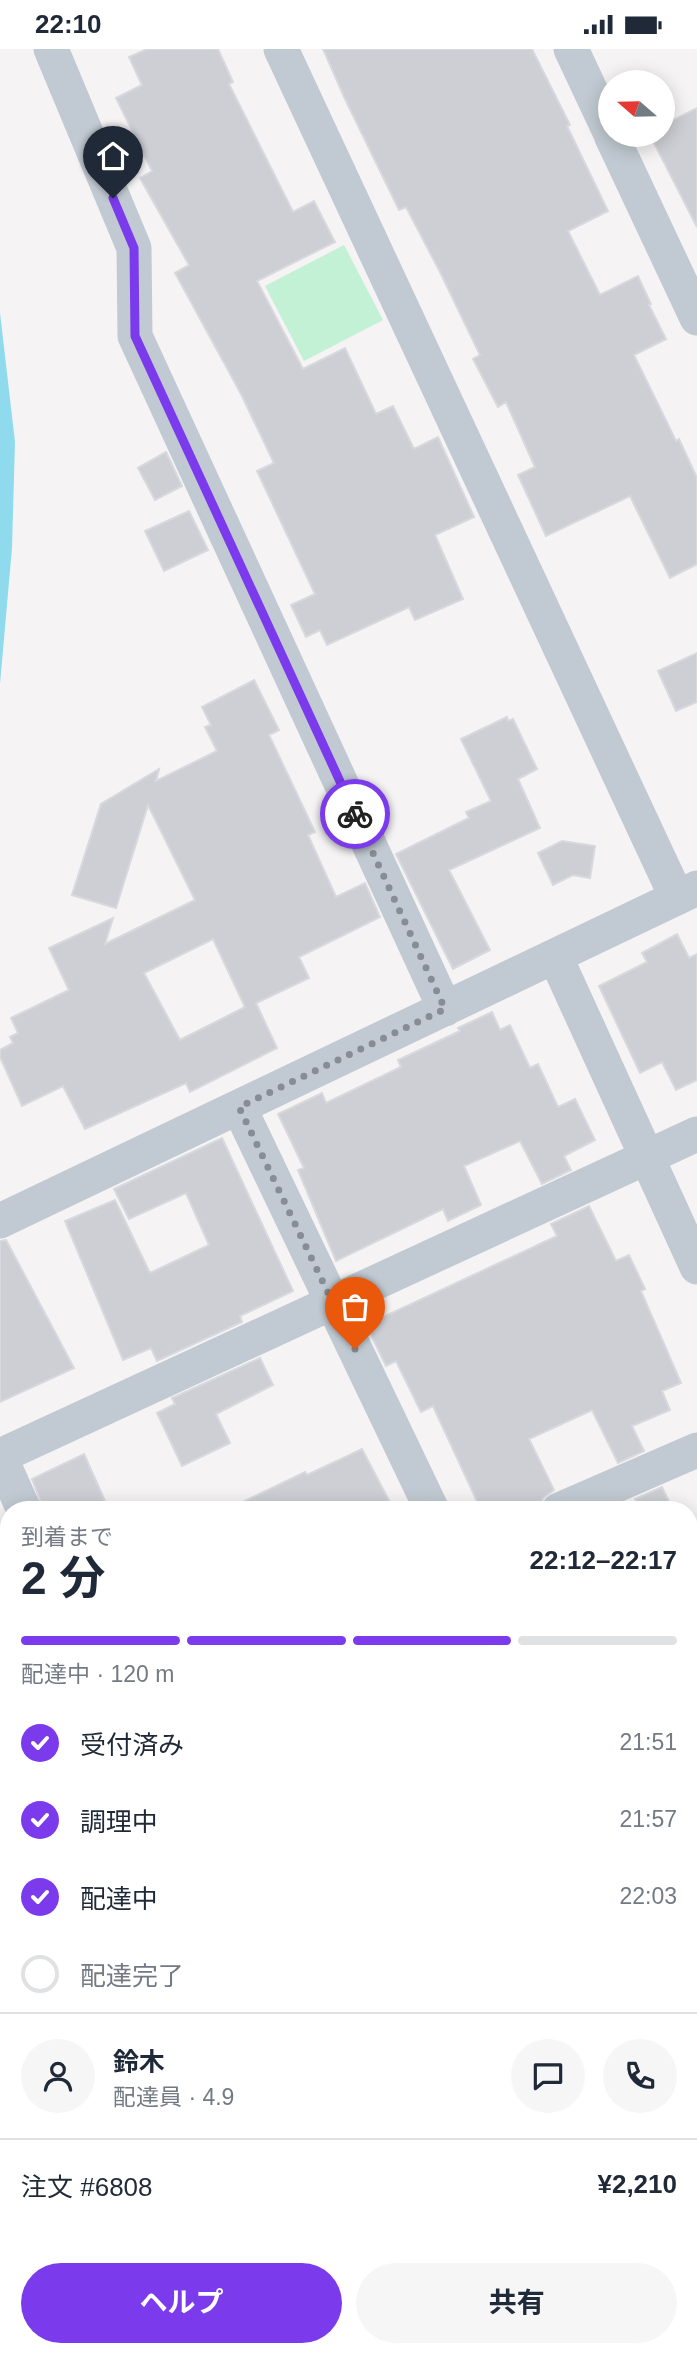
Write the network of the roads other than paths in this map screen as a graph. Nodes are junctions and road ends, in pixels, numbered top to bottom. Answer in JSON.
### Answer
{"nodes":[{"id":1,"x":51,"y":49,"type":"edge"},
{"id":2,"x":281,"y":49,"type":"edge"},
{"id":3,"x":571,"y":49,"type":"edge"},
{"id":4,"x":598,"y":107,"type":"edge"},
{"id":5,"x":617,"y":147,"type":"edge"},
{"id":6,"x":697,"y":318,"type":"edge"},
{"id":7,"x":687,"y":893,"type":"edge"},
{"id":8,"x":555,"y":956,"type":"junction"},
{"id":9,"x":445,"y":1009,"type":"junction"},
{"id":10,"x":239,"y":1107,"type":"junction"},
{"id":11,"x":697,"y":1134,"type":"edge"},
{"id":12,"x":645,"y":1158,"type":"junction"},
{"id":13,"x":0,"y":1221,"type":"edge"},
{"id":14,"x":697,"y":1266,"type":"edge"},
{"id":15,"x":332,"y":1303,"type":"junction"},
{"id":16,"x":697,"y":1450,"type":"edge"},
{"id":17,"x":0,"y":1457,"type":"edge"},
{"id":18,"x":20,"y":1501,"type":"edge"},
{"id":19,"x":428,"y":1501,"type":"edge"},
{"id":20,"x":580,"y":1501,"type":"edge"}],
"edges":[{"from":1,"to":9,"type":"street"},
{"from":2,"to":7,"type":"street"},
{"from":3,"to":4,"type":"street"},
{"from":5,"to":6,"type":"street"},
{"from":7,"to":8,"type":"street"},
{"from":8,"to":9,"type":"street"},
{"from":8,"to":12,"type":"street"},
{"from":9,"to":10,"type":"street"},
{"from":10,"to":13,"type":"street"},
{"from":10,"to":15,"type":"street"},
{"from":11,"to":12,"type":"street"},
{"from":12,"to":14,"type":"street"},
{"from":12,"to":15,"type":"street"},
{"from":15,"to":17,"type":"street"},
{"from":15,"to":19,"type":"street"},
{"from":16,"to":20,"type":"street"},
{"from":17,"to":18,"type":"street"}]}
